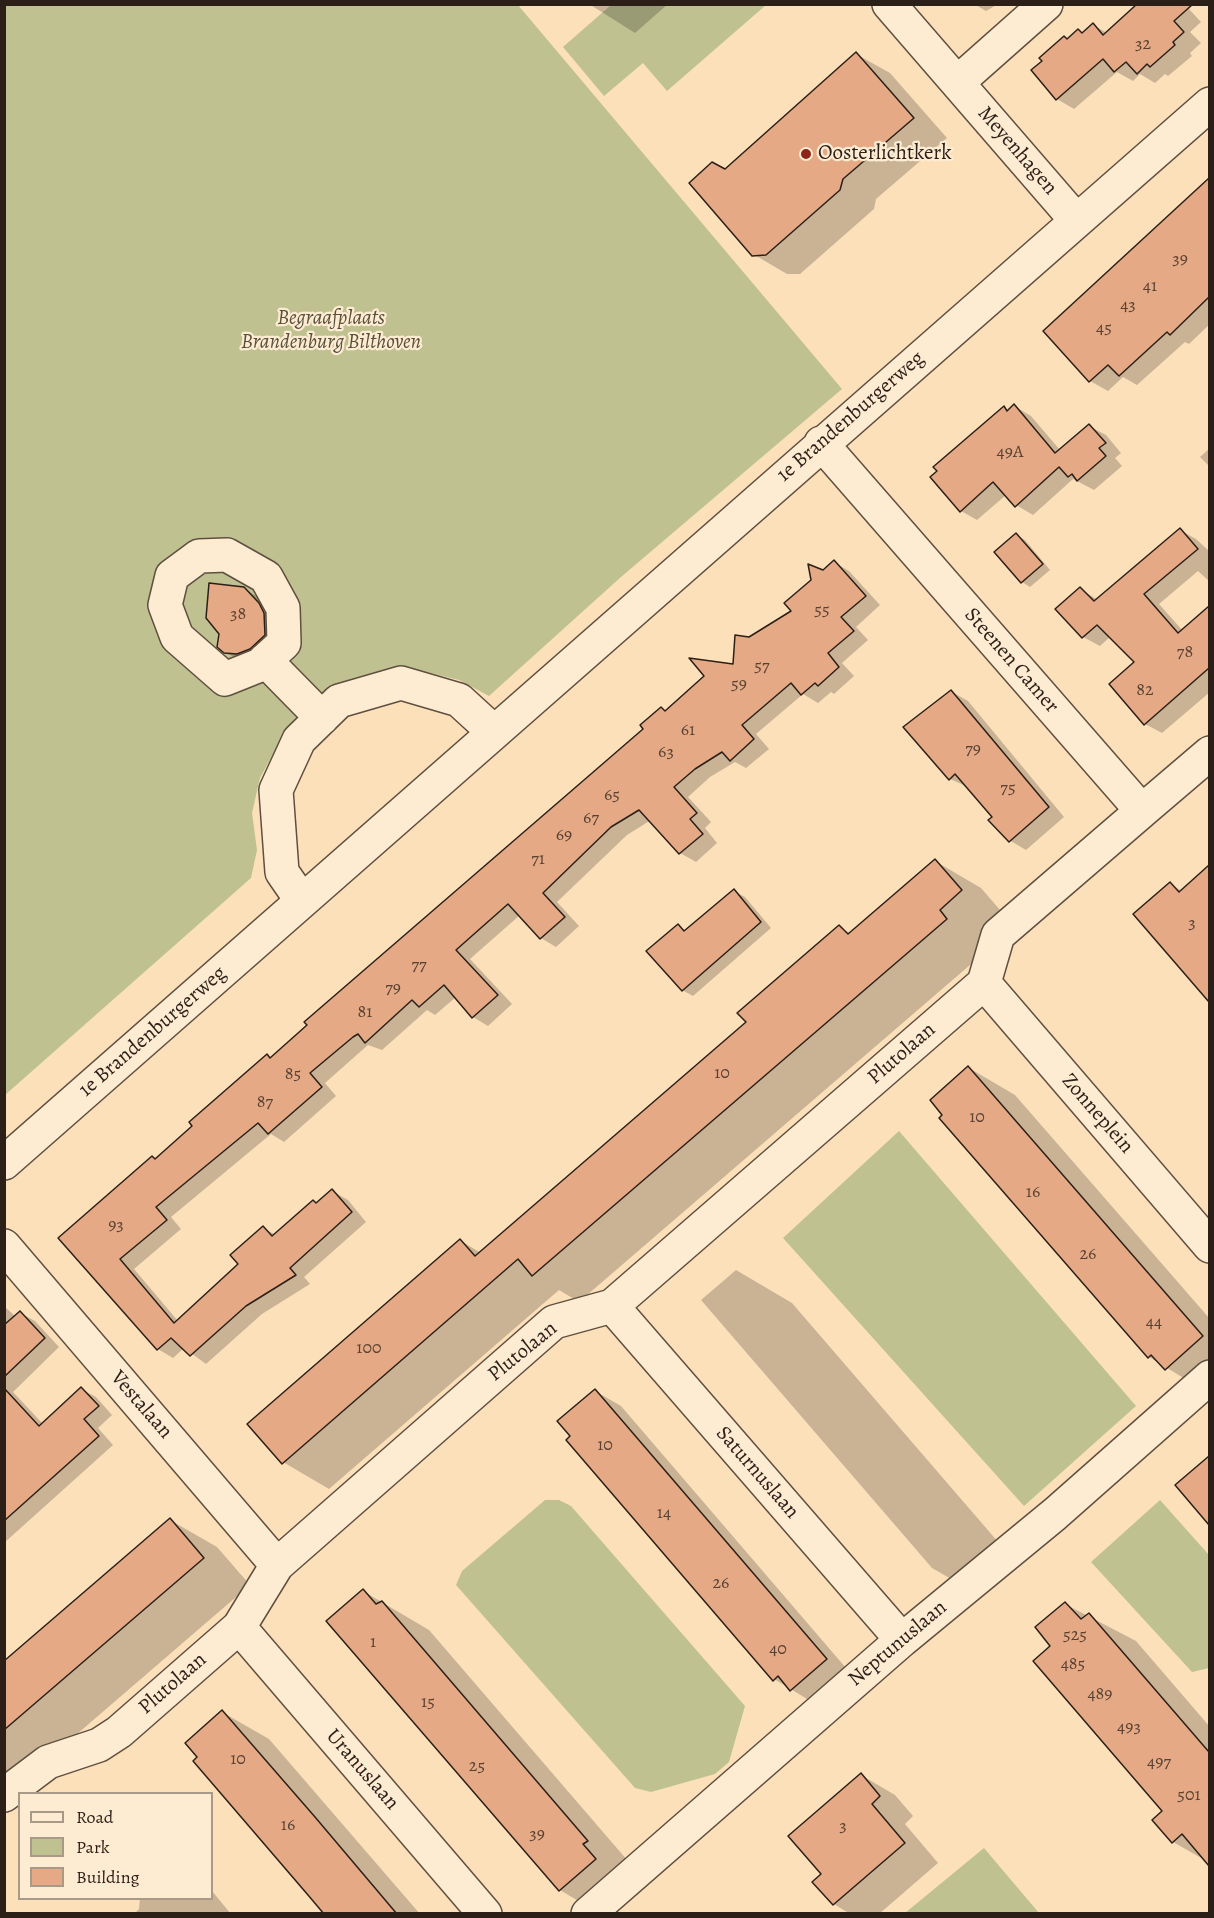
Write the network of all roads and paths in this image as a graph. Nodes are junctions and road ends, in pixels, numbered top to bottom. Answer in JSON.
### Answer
{"nodes":[{"id":1,"x":889,"y":4,"type":"edge"},
{"id":2,"x":1046,"y":4,"type":"edge"},
{"id":3,"x":958,"y":82,"type":"junction"},
{"id":4,"x":1209,"y":104,"type":"edge"},
{"id":5,"x":1076,"y":220,"type":"junction"},
{"id":6,"x":821,"y":443,"type":"junction"},
{"id":7,"x":265,"y":660,"type":"dead end"},
{"id":8,"x":322,"y":718,"type":"junction"},
{"id":9,"x":494,"y":732,"type":"junction"},
{"id":10,"x":1209,"y":753,"type":"edge"},
{"id":11,"x":1142,"y":812,"type":"junction"},
{"id":12,"x":302,"y":901,"type":"junction"},
{"id":13,"x":984,"y":983,"type":"junction"},
{"id":14,"x":4,"y":1163,"type":"edge"},
{"id":15,"x":4,"y":1246,"type":"edge"},
{"id":16,"x":1209,"y":1246,"type":"edge"},
{"id":17,"x":612,"y":1306,"type":"junction"},
{"id":18,"x":1209,"y":1377,"type":"edge"},
{"id":19,"x":277,"y":1565,"type":"junction"},
{"id":20,"x":239,"y":1627,"type":"junction"},
{"id":21,"x":902,"y":1640,"type":"junction"},
{"id":22,"x":4,"y":1795,"type":"edge"},
{"id":23,"x":485,"y":1914,"type":"edge"},
{"id":24,"x":588,"y":1914,"type":"edge"}],
"edges":[{"from":1,"to":3,"type":"street","name":"Meyenhagen"},
{"from":2,"to":3,"type":"street"},
{"from":3,"to":5,"type":"street","name":"Meyenhagen"},
{"from":4,"to":5,"type":"street","name":"1e Brandenburgerweg"},
{"from":5,"to":6,"type":"street","name":"1e Brandenburgerweg"},
{"from":6,"to":9,"type":"street","name":"1e Brandenburgerweg"},
{"from":6,"to":11,"type":"street","name":"Steenen Camer"},
{"from":7,"to":8,"type":"street"},
{"from":8,"to":9,"type":"street"},
{"from":8,"to":12,"type":"street"},
{"from":9,"to":12,"type":"street","name":"1e Brandenburgerweg"},
{"from":10,"to":11,"type":"street"},
{"from":11,"to":13,"type":"street"},
{"from":12,"to":14,"type":"street","name":"1e Brandenburgerweg"},
{"from":13,"to":16,"type":"street","name":"Zonneplein"},
{"from":13,"to":17,"type":"street","name":"Plutolaan"},
{"from":15,"to":19,"type":"street","name":"Vestalaan"},
{"from":17,"to":19,"type":"street","name":"Plutolaan"},
{"from":17,"to":21,"type":"street","name":"Saturnuslaan"},
{"from":18,"to":21,"type":"street","name":"Neptunuslaan"},
{"from":19,"to":20,"type":"street","name":"Plutolaan"},
{"from":20,"to":22,"type":"street","name":"Plutolaan"},
{"from":20,"to":23,"type":"street","name":"Uranuslaan"},
{"from":21,"to":24,"type":"street","name":"Neptunuslaan"}]}
